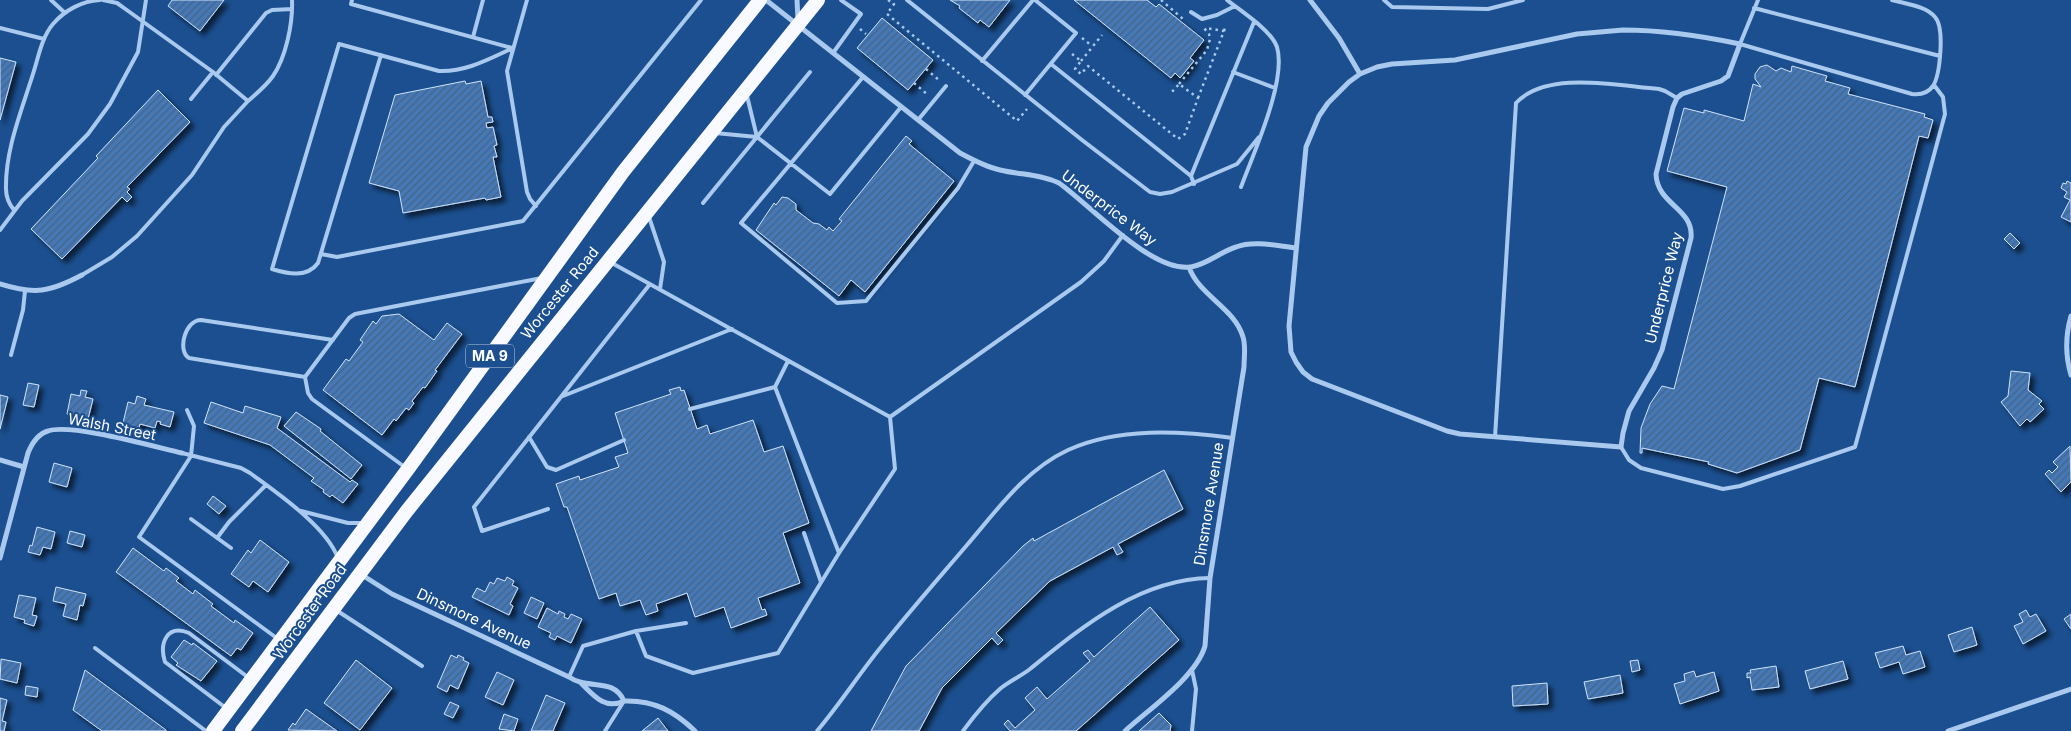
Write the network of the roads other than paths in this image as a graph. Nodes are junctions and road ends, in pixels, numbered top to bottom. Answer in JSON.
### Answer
{"nodes":[{"id":1,"x":51,"y":0,"type":"edge"},
{"id":2,"x":101,"y":0,"type":"edge"},
{"id":3,"x":146,"y":0,"type":"edge"},
{"id":4,"x":292,"y":0,"type":"edge"},
{"id":5,"x":352,"y":0,"type":"edge"},
{"id":6,"x":483,"y":0,"type":"edge"},
{"id":7,"x":527,"y":0,"type":"edge"},
{"id":8,"x":701,"y":0,"type":"edge"},
{"id":9,"x":760,"y":0,"type":"edge"},
{"id":10,"x":766,"y":0,"type":"edge"},
{"id":11,"x":797,"y":0,"type":"edge"},
{"id":12,"x":818,"y":0,"type":"edge"},
{"id":13,"x":842,"y":0,"type":"edge"},
{"id":14,"x":907,"y":0,"type":"edge"},
{"id":15,"x":1034,"y":0,"type":"edge"},
{"id":16,"x":1227,"y":0,"type":"edge"},
{"id":17,"x":1310,"y":0,"type":"edge"},
{"id":18,"x":1384,"y":0,"type":"edge"},
{"id":19,"x":1388,"y":0,"type":"edge"},
{"id":20,"x":1523,"y":0,"type":"edge"},
{"id":21,"x":1758,"y":0,"type":"edge"},
{"id":22,"x":1892,"y":0,"type":"edge"},
{"id":23,"x":1511,"y":2,"type":"edge"},
{"id":24,"x":1235,"y":6,"type":"junction"},
{"id":25,"x":1392,"y":7,"type":"junction"},
{"id":26,"x":1754,"y":8,"type":"junction"},
{"id":27,"x":292,"y":9,"type":"junction"},
{"id":28,"x":1191,"y":12,"type":"dead end"},
{"id":29,"x":65,"y":13,"type":"junction"},
{"id":30,"x":142,"y":21,"type":"junction"},
{"id":31,"x":1254,"y":22,"type":"junction"},
{"id":32,"x":798,"y":25,"type":"junction"},
{"id":33,"x":0,"y":28,"type":"edge"},
{"id":34,"x":472,"y":37,"type":"junction"},
{"id":35,"x":44,"y":39,"type":"junction"},
{"id":36,"x":1740,"y":44,"type":"junction"},
{"id":37,"x":513,"y":48,"type":"junction"},
{"id":38,"x":832,"y":53,"type":"junction"},
{"id":39,"x":381,"y":55,"type":"junction"},
{"id":40,"x":1940,"y":56,"type":"junction"},
{"id":41,"x":982,"y":61,"type":"junction"},
{"id":42,"x":1051,"y":64,"type":"junction"},
{"id":43,"x":810,"y":72,"type":"dead end"},
{"id":44,"x":1233,"y":72,"type":"junction"},
{"id":45,"x":214,"y":74,"type":"junction"},
{"id":46,"x":1360,"y":74,"type":"junction"},
{"id":47,"x":863,"y":77,"type":"junction"},
{"id":48,"x":1934,"y":85,"type":"junction"},
{"id":49,"x":946,"y":86,"type":"road end"},
{"id":50,"x":1275,"y":88,"type":"junction"},
{"id":51,"x":746,"y":90,"type":"junction"},
{"id":52,"x":1025,"y":95,"type":"junction"},
{"id":53,"x":1677,"y":98,"type":"junction"},
{"id":54,"x":191,"y":99,"type":"dead end"},
{"id":55,"x":248,"y":101,"type":"junction"},
{"id":56,"x":901,"y":107,"type":"junction"},
{"id":57,"x":918,"y":120,"type":"junction"},
{"id":58,"x":710,"y":133,"type":"junction"},
{"id":59,"x":756,"y":137,"type":"junction"},
{"id":60,"x":1259,"y":137,"type":"junction"},
{"id":61,"x":974,"y":161,"type":"junction"},
{"id":62,"x":790,"y":163,"type":"junction"},
{"id":63,"x":1191,"y":176,"type":"junction"},
{"id":64,"x":1194,"y":184,"type":"junction"},
{"id":65,"x":1241,"y":187,"type":"dead end"},
{"id":66,"x":703,"y":203,"type":"dead end"},
{"id":67,"x":536,"y":206,"type":"junction"},
{"id":68,"x":14,"y":210,"type":"junction"},
{"id":69,"x":647,"y":212,"type":"junction"},
{"id":70,"x":0,"y":230,"type":"edge"},
{"id":71,"x":1123,"y":235,"type":"junction"},
{"id":72,"x":1296,"y":248,"type":"junction"},
{"id":73,"x":321,"y":254,"type":"junction"},
{"id":74,"x":607,"y":260,"type":"junction"},
{"id":75,"x":1189,"y":267,"type":"junction"},
{"id":76,"x":82,"y":275,"type":"joint"},
{"id":77,"x":547,"y":277,"type":"junction"},
{"id":78,"x":0,"y":284,"type":"edge"},
{"id":79,"x":650,"y":284,"type":"junction"},
{"id":80,"x":660,"y":289,"type":"junction"},
{"id":81,"x":25,"y":291,"type":"junction"},
{"id":82,"x":2071,"y":316,"type":"edge"},
{"id":83,"x":732,"y":329,"type":"junction"},
{"id":84,"x":333,"y":340,"type":"junction"},
{"id":85,"x":11,"y":355,"type":"dead end"},
{"id":86,"x":788,"y":361,"type":"junction"},
{"id":87,"x":2071,"y":375,"type":"edge"},
{"id":88,"x":305,"y":378,"type":"junction"},
{"id":89,"x":775,"y":387,"type":"junction"},
{"id":90,"x":561,"y":397,"type":"junction"},
{"id":91,"x":690,"y":409,"type":"dead end"},
{"id":92,"x":187,"y":410,"type":"dead end"},
{"id":93,"x":890,"y":417,"type":"junction"},
{"id":94,"x":1495,"y":437,"type":"junction"},
{"id":95,"x":529,"y":438,"type":"junction"},
{"id":96,"x":1233,"y":438,"type":"junction"},
{"id":97,"x":624,"y":440,"type":"dead end"},
{"id":98,"x":1621,"y":448,"type":"junction"},
{"id":99,"x":182,"y":454,"type":"joint"},
{"id":100,"x":191,"y":456,"type":"junction"},
{"id":101,"x":0,"y":460,"type":"edge"},
{"id":102,"x":24,"y":467,"type":"junction"},
{"id":103,"x":408,"y":469,"type":"junction"},
{"id":104,"x":266,"y":485,"type":"junction"},
{"id":105,"x":548,"y":509,"type":"dead end"},
{"id":106,"x":301,"y":511,"type":"junction"},
{"id":107,"x":191,"y":519,"type":"dead end"},
{"id":108,"x":368,"y":521,"type":"junction"},
{"id":109,"x":804,"y":533,"type":"dead end"},
{"id":110,"x":217,"y":538,"type":"junction"},
{"id":111,"x":231,"y":548,"type":"dead end"},
{"id":112,"x":839,"y":553,"type":"junction"},
{"id":113,"x":0,"y":558,"type":"edge"},
{"id":114,"x":339,"y":561,"type":"junction"},
{"id":115,"x":359,"y":573,"type":"junction"},
{"id":116,"x":1210,"y":578,"type":"junction"},
{"id":117,"x":821,"y":582,"type":"junction"},
{"id":118,"x":333,"y":608,"type":"junction"},
{"id":119,"x":686,"y":623,"type":"dead end"},
{"id":120,"x":636,"y":631,"type":"junction"},
{"id":121,"x":280,"y":641,"type":"junction"},
{"id":122,"x":95,"y":648,"type":"dead end"},
{"id":123,"x":422,"y":666,"type":"dead end"},
{"id":124,"x":1192,"y":670,"type":"junction"},
{"id":125,"x":569,"y":677,"type":"junction"},
{"id":126,"x":251,"y":680,"type":"junction"},
{"id":127,"x":581,"y":683,"type":"junction"},
{"id":128,"x":2071,"y":689,"type":"edge"},
{"id":129,"x":624,"y":701,"type":"junction"},
{"id":130,"x":229,"y":710,"type":"junction"},
{"id":131,"x":206,"y":731,"type":"edge"},
{"id":132,"x":213,"y":731,"type":"edge"},
{"id":133,"x":242,"y":731,"type":"edge"},
{"id":134,"x":606,"y":731,"type":"edge"},
{"id":135,"x":696,"y":731,"type":"edge"},
{"id":136,"x":817,"y":731,"type":"edge"},
{"id":137,"x":963,"y":731,"type":"edge"},
{"id":138,"x":1125,"y":731,"type":"edge"},
{"id":139,"x":1192,"y":731,"type":"edge"},
{"id":140,"x":1948,"y":731,"type":"edge"}],
"edges":[{"from":1,"to":29,"type":"lane"},
{"from":2,"to":29,"type":"lane"},
{"from":2,"to":30,"type":"lane"},
{"from":3,"to":30,"type":"lane"},
{"from":4,"to":27,"type":"lane"},
{"from":5,"to":34,"type":"lane"},
{"from":6,"to":34,"type":"lane"},
{"from":7,"to":37,"type":"lane"},
{"from":8,"to":67,"type":"lane"},
{"from":9,"to":77,"type":"highway","name":"Worcester Road","number":"MA 9"},
{"from":10,"to":32,"type":"street","name":"Underprice Way"},
{"from":11,"to":32,"type":"street"},
{"from":12,"to":32,"type":"highway","name":"Worcester Road","number":"MA 9"},
{"from":13,"to":38,"type":"lane"},
{"from":14,"to":41,"type":"lane"},
{"from":15,"to":41,"type":"lane"},
{"from":15,"to":42,"type":"lane"},
{"from":16,"to":24,"type":"lane"},
{"from":17,"to":46,"type":"street"},
{"from":18,"to":25,"type":"lane"},
{"from":19,"to":25,"type":"lane"},
{"from":20,"to":23,"type":"lane"},
{"from":21,"to":26,"type":"lane"},
{"from":22,"to":40,"type":"lane"},
{"from":23,"to":25,"type":"lane"},
{"from":24,"to":28,"type":"lane"},
{"from":24,"to":31,"type":"lane"},
{"from":26,"to":36,"type":"lane"},
{"from":26,"to":40,"type":"lane"},
{"from":27,"to":45,"type":"lane"},
{"from":27,"to":55,"type":"lane"},
{"from":29,"to":35,"type":"lane"},
{"from":30,"to":45,"type":"lane"},
{"from":30,"to":68,"type":"lane"},
{"from":31,"to":44,"type":"lane"},
{"from":31,"to":50,"type":"lane"},
{"from":32,"to":38,"type":"street","name":"Underprice Way"},
{"from":32,"to":51,"type":"highway","name":"Worcester Road","number":"MA 9"},
{"from":33,"to":35,"type":"lane"},
{"from":34,"to":37,"type":"lane"},
{"from":35,"to":68,"type":"lane"},
{"from":36,"to":46,"type":"street"},
{"from":36,"to":48,"type":"lane"},
{"from":36,"to":53,"type":"street"},
{"from":37,"to":39,"type":"lane"},
{"from":37,"to":67,"type":"lane"},
{"from":38,"to":47,"type":"street","name":"Underprice Way"},
{"from":39,"to":73,"type":"lane"},
{"from":39,"to":73,"type":"lane"},
{"from":40,"to":48,"type":"lane"},
{"from":41,"to":52,"type":"lane"},
{"from":42,"to":52,"type":"lane"},
{"from":42,"to":63,"type":"lane"},
{"from":43,"to":59,"type":"lane"},
{"from":44,"to":50,"type":"lane"},
{"from":44,"to":63,"type":"lane"},
{"from":45,"to":54,"type":"lane"},
{"from":45,"to":55,"type":"lane"},
{"from":46,"to":72,"type":"street"},
{"from":47,"to":56,"type":"street","name":"Underprice Way"},
{"from":47,"to":62,"type":"lane"},
{"from":48,"to":98,"type":"lane"},
{"from":49,"to":57,"type":"lane"},
{"from":50,"to":60,"type":"lane"},
{"from":51,"to":58,"type":"highway","name":"Worcester Road","number":"MA 9"},
{"from":51,"to":59,"type":"lane"},
{"from":52,"to":64,"type":"lane"},
{"from":53,"to":94,"type":"lane"},
{"from":53,"to":98,"type":"street","name":"Underprice Way"},
{"from":55,"to":76,"type":"lane"},
{"from":56,"to":57,"type":"street","name":"Underprice Way"},
{"from":56,"to":62,"type":"lane"},
{"from":57,"to":61,"type":"street","name":"Underprice Way"},
{"from":58,"to":59,"type":"lane"},
{"from":58,"to":69,"type":"highway","name":"Worcester Road","number":"MA 9"},
{"from":59,"to":62,"type":"lane"},
{"from":59,"to":66,"type":"lane"},
{"from":60,"to":64,"type":"lane"},
{"from":60,"to":65,"type":"lane"},
{"from":61,"to":62,"type":"lane"},
{"from":61,"to":71,"type":"street","name":"Underprice Way"},
{"from":63,"to":64,"type":"lane"},
{"from":67,"to":73,"type":"lane"},
{"from":68,"to":70,"type":"lane"},
{"from":69,"to":74,"type":"highway","name":"Worcester Road","number":"MA 9"},
{"from":69,"to":80,"type":"lane"},
{"from":71,"to":75,"type":"street","name":"Underprice Way"},
{"from":71,"to":93,"type":"lane"},
{"from":72,"to":75,"type":"street"},
{"from":72,"to":94,"type":"street"},
{"from":74,"to":79,"type":"lane"},
{"from":74,"to":115,"type":"highway","name":"Worcester Road","number":"MA 9"},
{"from":75,"to":96,"type":"street","name":"Dinsmore Avenue"},
{"from":76,"to":81,"type":"street"},
{"from":77,"to":84,"type":"lane"},
{"from":77,"to":103,"type":"highway","name":"Worcester Road","number":"MA 9"},
{"from":78,"to":81,"type":"street"},
{"from":79,"to":80,"type":"lane"},
{"from":79,"to":90,"type":"lane"},
{"from":80,"to":83,"type":"lane"},
{"from":81,"to":85,"type":"lane"},
{"from":82,"to":87,"type":"street"},
{"from":83,"to":86,"type":"lane"},
{"from":83,"to":90,"type":"lane"},
{"from":84,"to":88,"type":"lane"},
{"from":84,"to":88,"type":"lane"},
{"from":86,"to":89,"type":"lane"},
{"from":86,"to":93,"type":"lane"},
{"from":88,"to":103,"type":"lane"},
{"from":89,"to":91,"type":"lane"},
{"from":89,"to":112,"type":"lane"},
{"from":90,"to":95,"type":"lane"},
{"from":92,"to":100,"type":"lane"},
{"from":93,"to":112,"type":"lane"},
{"from":94,"to":98,"type":"street"},
{"from":95,"to":97,"type":"lane"},
{"from":95,"to":105,"type":"lane"},
{"from":96,"to":116,"type":"street","name":"Dinsmore Avenue"},
{"from":96,"to":136,"type":"lane"},
{"from":99,"to":100,"type":"lane"},
{"from":99,"to":102,"type":"street","name":"Walsh Street"},
{"from":100,"to":104,"type":"lane"},
{"from":100,"to":121,"type":"lane"},
{"from":101,"to":102,"type":"street"},
{"from":102,"to":113,"type":"street","name":"Walsh Street"},
{"from":103,"to":108,"type":"highway","name":"Worcester Road","number":"MA 9"},
{"from":104,"to":106,"type":"lane"},
{"from":104,"to":110,"type":"lane"},
{"from":106,"to":108,"type":"lane"},
{"from":106,"to":114,"type":"lane"},
{"from":107,"to":110,"type":"lane"},
{"from":108,"to":114,"type":"highway","name":"Worcester Road","number":"MA 9"},
{"from":109,"to":117,"type":"lane"},
{"from":110,"to":111,"type":"lane"},
{"from":112,"to":117,"type":"lane"},
{"from":114,"to":121,"type":"highway","name":"Worcester Road","number":"MA 9"},
{"from":115,"to":118,"type":"highway","name":"Worcester Road","number":"MA 9"},
{"from":115,"to":125,"type":"street","name":"Dinsmore Avenue"},
{"from":116,"to":124,"type":"street","name":"Dinsmore Avenue"},
{"from":116,"to":137,"type":"lane"},
{"from":117,"to":120,"type":"lane"},
{"from":118,"to":123,"type":"lane"},
{"from":118,"to":133,"type":"highway","name":"Worcester Road","number":"MA 9"},
{"from":119,"to":120,"type":"lane"},
{"from":120,"to":125,"type":"lane"},
{"from":121,"to":126,"type":"highway","name":"Worcester Road","number":"MA 9"},
{"from":122,"to":131,"type":"lane"},
{"from":124,"to":138,"type":"street","name":"Dinsmore Avenue"},
{"from":124,"to":139,"type":"lane"},
{"from":125,"to":127,"type":"street","name":"Dinsmore Avenue"},
{"from":126,"to":130,"type":"highway","name":"Worcester Road","number":"MA 9"},
{"from":126,"to":130,"type":"lane"},
{"from":127,"to":129,"type":"street","name":"Dinsmore Avenue"},
{"from":127,"to":129,"type":"street","name":"Dinsmore Avenue"},
{"from":128,"to":140,"type":"street"},
{"from":129,"to":134,"type":"lane"},
{"from":129,"to":135,"type":"street","name":"Dinsmore Avenue"},
{"from":130,"to":132,"type":"highway","name":"Worcester Road","number":"MA 9"}]}
